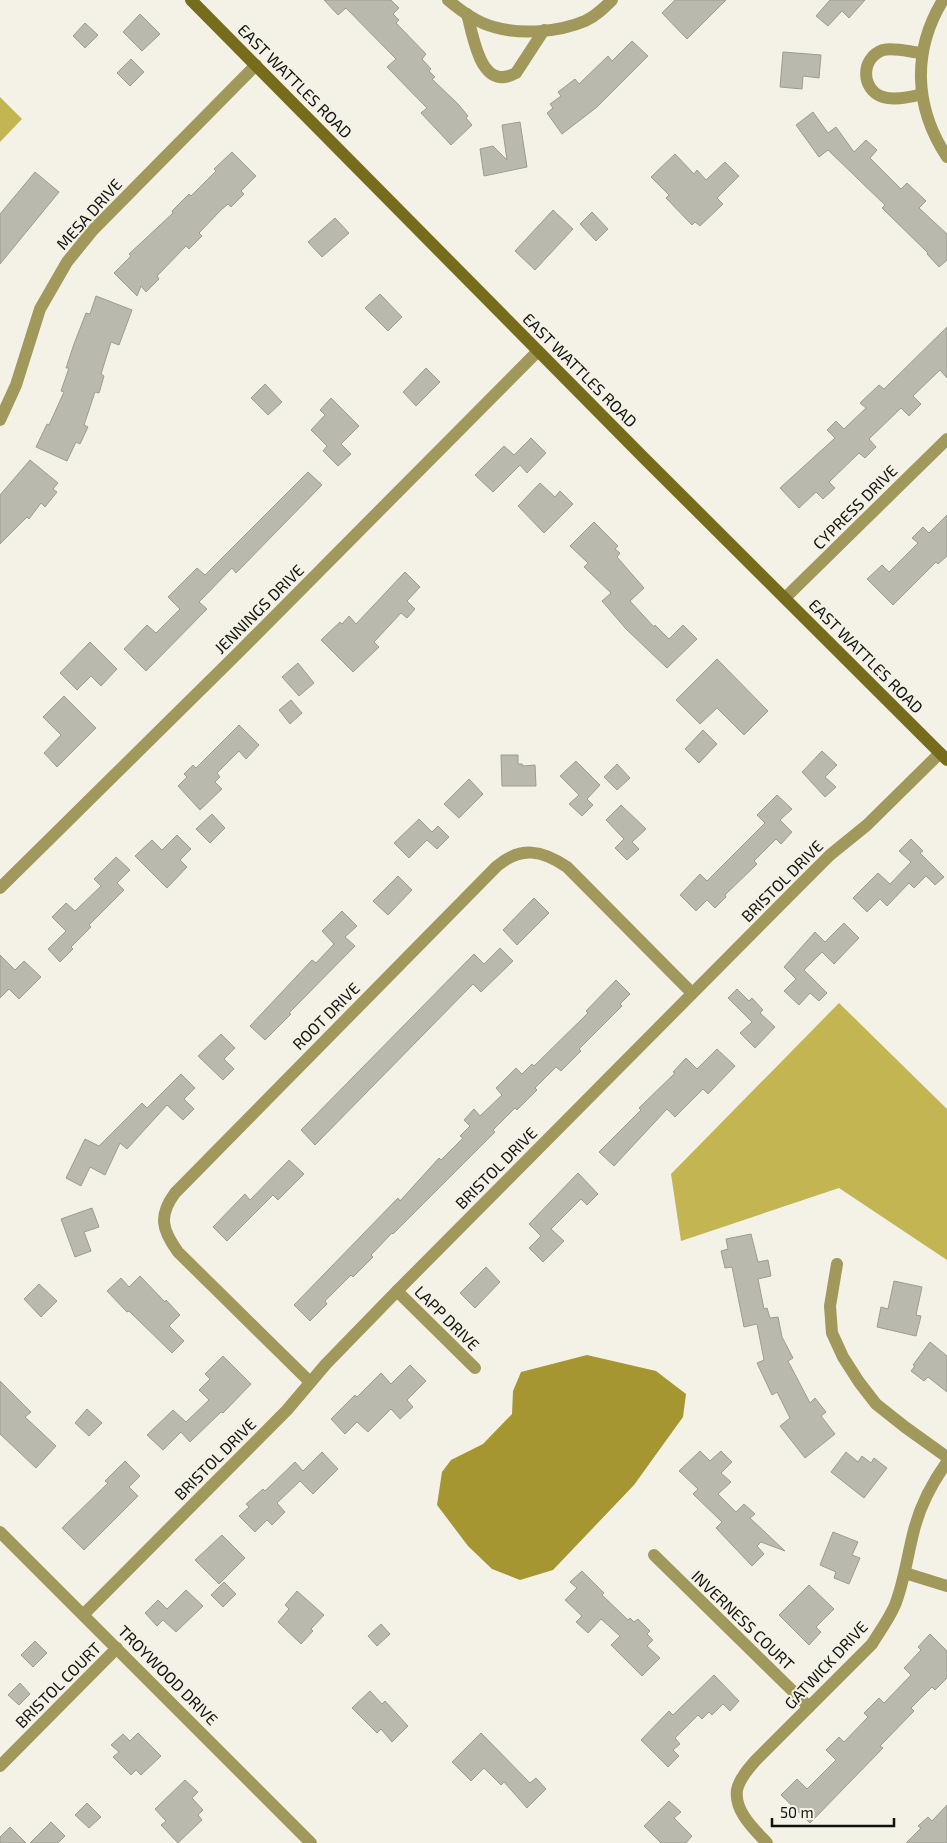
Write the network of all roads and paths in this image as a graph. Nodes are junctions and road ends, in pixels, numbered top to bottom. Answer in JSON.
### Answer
{"nodes":[{"id":1,"x":191,"y":0,"type":"edge"},
{"id":2,"x":448,"y":0,"type":"edge"},
{"id":3,"x":612,"y":0,"type":"edge"},
{"id":4,"x":943,"y":0,"type":"edge"},
{"id":5,"x":467,"y":14,"type":"junction"},
{"id":6,"x":544,"y":30,"type":"junction"},
{"id":7,"x":922,"y":53,"type":"junction"},
{"id":8,"x":256,"y":65,"type":"junction"},
{"id":9,"x":922,"y":94,"type":"junction"},
{"id":10,"x":947,"y":157,"type":"edge"},
{"id":11,"x":538,"y":351,"type":"junction"},
{"id":12,"x":0,"y":420,"type":"edge"},
{"id":13,"x":947,"y":439,"type":"edge"},
{"id":14,"x":785,"y":598,"type":"junction"},
{"id":15,"x":945,"y":758,"type":"edge"},
{"id":16,"x":0,"y":888,"type":"edge"},
{"id":17,"x":692,"y":994,"type":"junction"},
{"id":18,"x":837,"y":1264,"type":"dead end"},
{"id":19,"x":397,"y":1291,"type":"junction"},
{"id":20,"x":475,"y":1368,"type":"dead end"},
{"id":21,"x":310,"y":1382,"type":"junction"},
{"id":22,"x":947,"y":1457,"type":"edge"},
{"id":23,"x":947,"y":1462,"type":"edge"},
{"id":24,"x":0,"y":1532,"type":"edge"},
{"id":25,"x":654,"y":1556,"type":"dead end"},
{"id":26,"x":905,"y":1573,"type":"junction"},
{"id":27,"x":947,"y":1586,"type":"edge"},
{"id":28,"x":84,"y":1614,"type":"junction"},
{"id":29,"x":117,"y":1648,"type":"junction"},
{"id":30,"x":809,"y":1708,"type":"junction"},
{"id":31,"x":0,"y":1766,"type":"edge"},
{"id":32,"x":311,"y":1843,"type":"edge"},
{"id":33,"x":767,"y":1843,"type":"edge"}],
"edges":[{"from":1,"to":8,"type":"main road","name":"EAST WATTLES ROAD"},
{"from":2,"to":5,"type":"street"},
{"from":3,"to":6,"type":"street"},
{"from":4,"to":7,"type":"street"},
{"from":5,"to":6,"type":"street"},
{"from":5,"to":6,"type":"street"},
{"from":7,"to":9,"type":"street"},
{"from":7,"to":9,"type":"street"},
{"from":8,"to":11,"type":"main road","name":"EAST WATTLES ROAD"},
{"from":8,"to":12,"type":"street","name":"MESA DRIVE"},
{"from":9,"to":10,"type":"street"},
{"from":11,"to":14,"type":"main road","name":"EAST WATTLES ROAD"},
{"from":11,"to":16,"type":"street","name":"JENNINGS DRIVE"},
{"from":13,"to":14,"type":"street","name":"CYPRESS DRIVE"},
{"from":14,"to":15,"type":"main road","name":"EAST WATTLES ROAD"},
{"from":15,"to":17,"type":"street","name":"BRISTOL DRIVE"},
{"from":17,"to":19,"type":"street","name":"BRISTOL DRIVE"},
{"from":17,"to":21,"type":"street","name":"ROOT DRIVE"},
{"from":18,"to":22,"type":"street"},
{"from":19,"to":20,"type":"street","name":"LAPP DRIVE"},
{"from":19,"to":21,"type":"street","name":"BRISTOL DRIVE"},
{"from":21,"to":28,"type":"street","name":"BRISTOL DRIVE"},
{"from":23,"to":26,"type":"street","name":"GATWICK DRIVE"},
{"from":24,"to":28,"type":"street","name":"TROYWOOD DRIVE"},
{"from":25,"to":30,"type":"street","name":"INVERNESS COURT"},
{"from":26,"to":27,"type":"street"},
{"from":26,"to":30,"type":"street","name":"GATWICK DRIVE"},
{"from":28,"to":29,"type":"street","name":"TROYWOOD DRIVE"},
{"from":29,"to":31,"type":"street","name":"BRISTOL COURT"},
{"from":29,"to":32,"type":"street","name":"TROYWOOD DRIVE"},
{"from":30,"to":33,"type":"street","name":"GATWICK DRIVE"}]}
